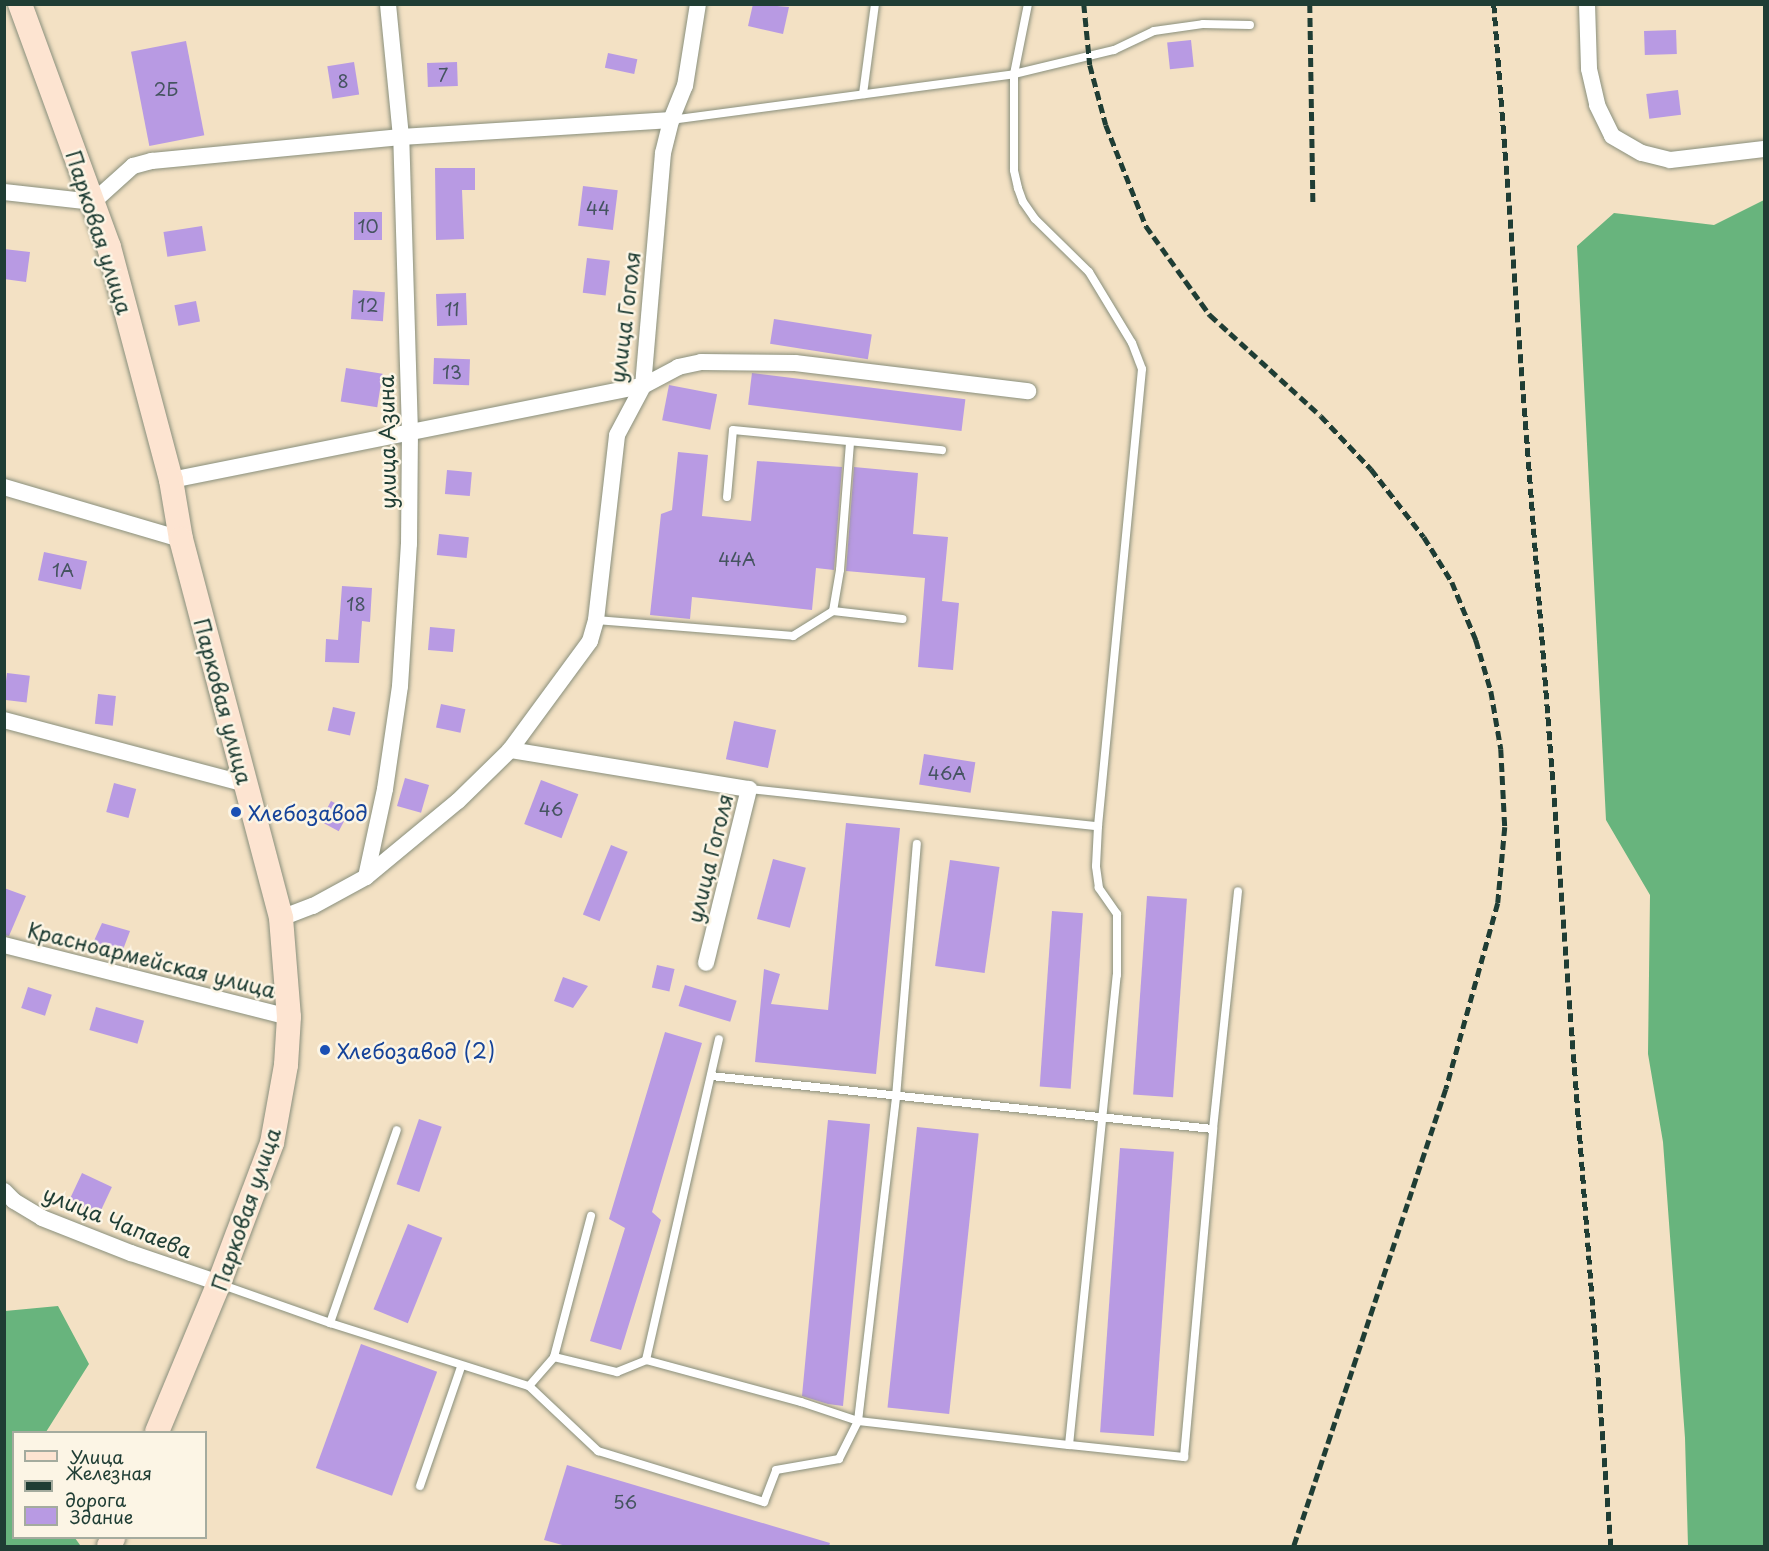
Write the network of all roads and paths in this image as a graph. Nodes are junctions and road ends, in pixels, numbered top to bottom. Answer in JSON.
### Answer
{"nodes":[{"id":1,"x":20,"y":4,"type":"edge"},
{"id":2,"x":388,"y":4,"type":"edge"},
{"id":3,"x":698,"y":4,"type":"edge"},
{"id":4,"x":875,"y":4,"type":"edge"},
{"id":5,"x":1028,"y":4,"type":"edge"},
{"id":6,"x":1587,"y":4,"type":"edge"},
{"id":7,"x":1250,"y":25,"type":"dead end"},
{"id":8,"x":1014,"y":74,"type":"junction"},
{"id":9,"x":863,"y":93,"type":"junction"},
{"id":10,"x":670,"y":120,"type":"junction"},
{"id":11,"x":401,"y":137,"type":"junction"},
{"id":12,"x":1764,"y":149,"type":"edge"},
{"id":13,"x":4,"y":192,"type":"edge"},
{"id":14,"x":93,"y":202,"type":"junction"},
{"id":15,"x":643,"y":386,"type":"junction"},
{"id":16,"x":1028,"y":391,"type":"dead end"},
{"id":17,"x":410,"y":433,"type":"junction"},
{"id":18,"x":850,"y":442,"type":"junction"},
{"id":19,"x":942,"y":450,"type":"dead end"},
{"id":20,"x":171,"y":480,"type":"junction"},
{"id":21,"x":4,"y":487,"type":"edge"},
{"id":22,"x":727,"y":497,"type":"dead end"},
{"id":23,"x":181,"y":539,"type":"junction"},
{"id":24,"x":833,"y":611,"type":"junction"},
{"id":25,"x":903,"y":619,"type":"dead end"},
{"id":26,"x":596,"y":620,"type":"junction"},
{"id":27,"x":4,"y":720,"type":"edge"},
{"id":28,"x":510,"y":750,"type":"junction"},
{"id":29,"x":246,"y":784,"type":"junction"},
{"id":30,"x":749,"y":789,"type":"junction"},
{"id":31,"x":1098,"y":826,"type":"junction"},
{"id":32,"x":917,"y":844,"type":"dead end"},
{"id":33,"x":366,"y":877,"type":"junction"},
{"id":34,"x":1238,"y":891,"type":"dead end"},
{"id":35,"x":281,"y":918,"type":"junction"},
{"id":36,"x":4,"y":945,"type":"edge"},
{"id":37,"x":706,"y":963,"type":"dead end"},
{"id":38,"x":289,"y":1017,"type":"junction"},
{"id":39,"x":719,"y":1040,"type":"dead end"},
{"id":40,"x":711,"y":1076,"type":"junction"},
{"id":41,"x":896,"y":1097,"type":"junction"},
{"id":42,"x":1102,"y":1118,"type":"junction"},
{"id":43,"x":1213,"y":1129,"type":"junction"},
{"id":44,"x":397,"y":1130,"type":"dead end"},
{"id":45,"x":4,"y":1191,"type":"edge"},
{"id":46,"x":591,"y":1216,"type":"dead end"},
{"id":47,"x":219,"y":1283,"type":"junction"},
{"id":48,"x":330,"y":1323,"type":"junction"},
{"id":49,"x":554,"y":1357,"type":"junction"},
{"id":50,"x":646,"y":1360,"type":"junction"},
{"id":51,"x":461,"y":1367,"type":"junction"},
{"id":52,"x":529,"y":1386,"type":"junction"},
{"id":53,"x":858,"y":1421,"type":"junction"},
{"id":54,"x":157,"y":1431,"type":"edge"},
{"id":55,"x":1069,"y":1445,"type":"junction"},
{"id":56,"x":420,"y":1486,"type":"dead end"}],
"edges":[{"from":1,"to":14,"type":"main road","name":"Парковая улица"},
{"from":2,"to":11,"type":"street","name":"улица Азина"},
{"from":3,"to":10,"type":"street","name":"улица Гоголя"},
{"from":4,"to":9,"type":"lane"},
{"from":5,"to":8,"type":"lane"},
{"from":6,"to":12,"type":"street"},
{"from":7,"to":8,"type":"lane"},
{"from":8,"to":9,"type":"lane"},
{"from":8,"to":31,"type":"lane"},
{"from":9,"to":10,"type":"lane"},
{"from":10,"to":11,"type":"street"},
{"from":10,"to":15,"type":"street","name":"улица Гоголя"},
{"from":11,"to":14,"type":"street"},
{"from":11,"to":17,"type":"street","name":"улица Азина"},
{"from":13,"to":14,"type":"street"},
{"from":14,"to":20,"type":"main road","name":"Парковая улица"},
{"from":15,"to":16,"type":"street"},
{"from":15,"to":17,"type":"street"},
{"from":15,"to":26,"type":"street","name":"улица Гоголя"},
{"from":17,"to":20,"type":"street"},
{"from":17,"to":33,"type":"street","name":"улица Азина"},
{"from":18,"to":19,"type":"lane"},
{"from":18,"to":22,"type":"lane"},
{"from":18,"to":24,"type":"lane"},
{"from":20,"to":23,"type":"main road","name":"Парковая улица"},
{"from":21,"to":23,"type":"street"},
{"from":23,"to":29,"type":"main road","name":"Парковая улица"},
{"from":24,"to":25,"type":"lane"},
{"from":24,"to":26,"type":"lane"},
{"from":26,"to":28,"type":"street","name":"улица Гоголя"},
{"from":27,"to":29,"type":"street"},
{"from":28,"to":30,"type":"street","name":"улица Гоголя"},
{"from":28,"to":33,"type":"street","name":"улица Гоголя"},
{"from":29,"to":35,"type":"main road","name":"Парковая улица"},
{"from":30,"to":31,"type":"lane"},
{"from":30,"to":37,"type":"street","name":"улица Гоголя"},
{"from":31,"to":42,"type":"lane"},
{"from":32,"to":41,"type":"lane"},
{"from":33,"to":35,"type":"street","name":"улица Гоголя"},
{"from":34,"to":43,"type":"lane"},
{"from":35,"to":38,"type":"main road","name":"Парковая улица"},
{"from":36,"to":38,"type":"street","name":"Красноармейская улица"},
{"from":38,"to":47,"type":"main road","name":"Парковая улица"},
{"from":39,"to":40,"type":"lane"},
{"from":40,"to":41,"type":"lane"},
{"from":40,"to":50,"type":"lane"},
{"from":41,"to":42,"type":"lane"},
{"from":41,"to":53,"type":"lane"},
{"from":42,"to":43,"type":"lane"},
{"from":42,"to":55,"type":"lane"},
{"from":43,"to":55,"type":"lane"},
{"from":44,"to":48,"type":"lane"},
{"from":45,"to":47,"type":"street","name":"улица Чапаева"},
{"from":46,"to":49,"type":"lane"},
{"from":47,"to":48,"type":"lane"},
{"from":47,"to":54,"type":"main road","name":"Парковая улица"},
{"from":48,"to":51,"type":"lane"},
{"from":49,"to":50,"type":"lane"},
{"from":49,"to":52,"type":"lane"},
{"from":50,"to":53,"type":"lane"},
{"from":51,"to":52,"type":"lane"},
{"from":51,"to":56,"type":"lane"},
{"from":52,"to":53,"type":"lane"},
{"from":53,"to":55,"type":"lane"}]}
